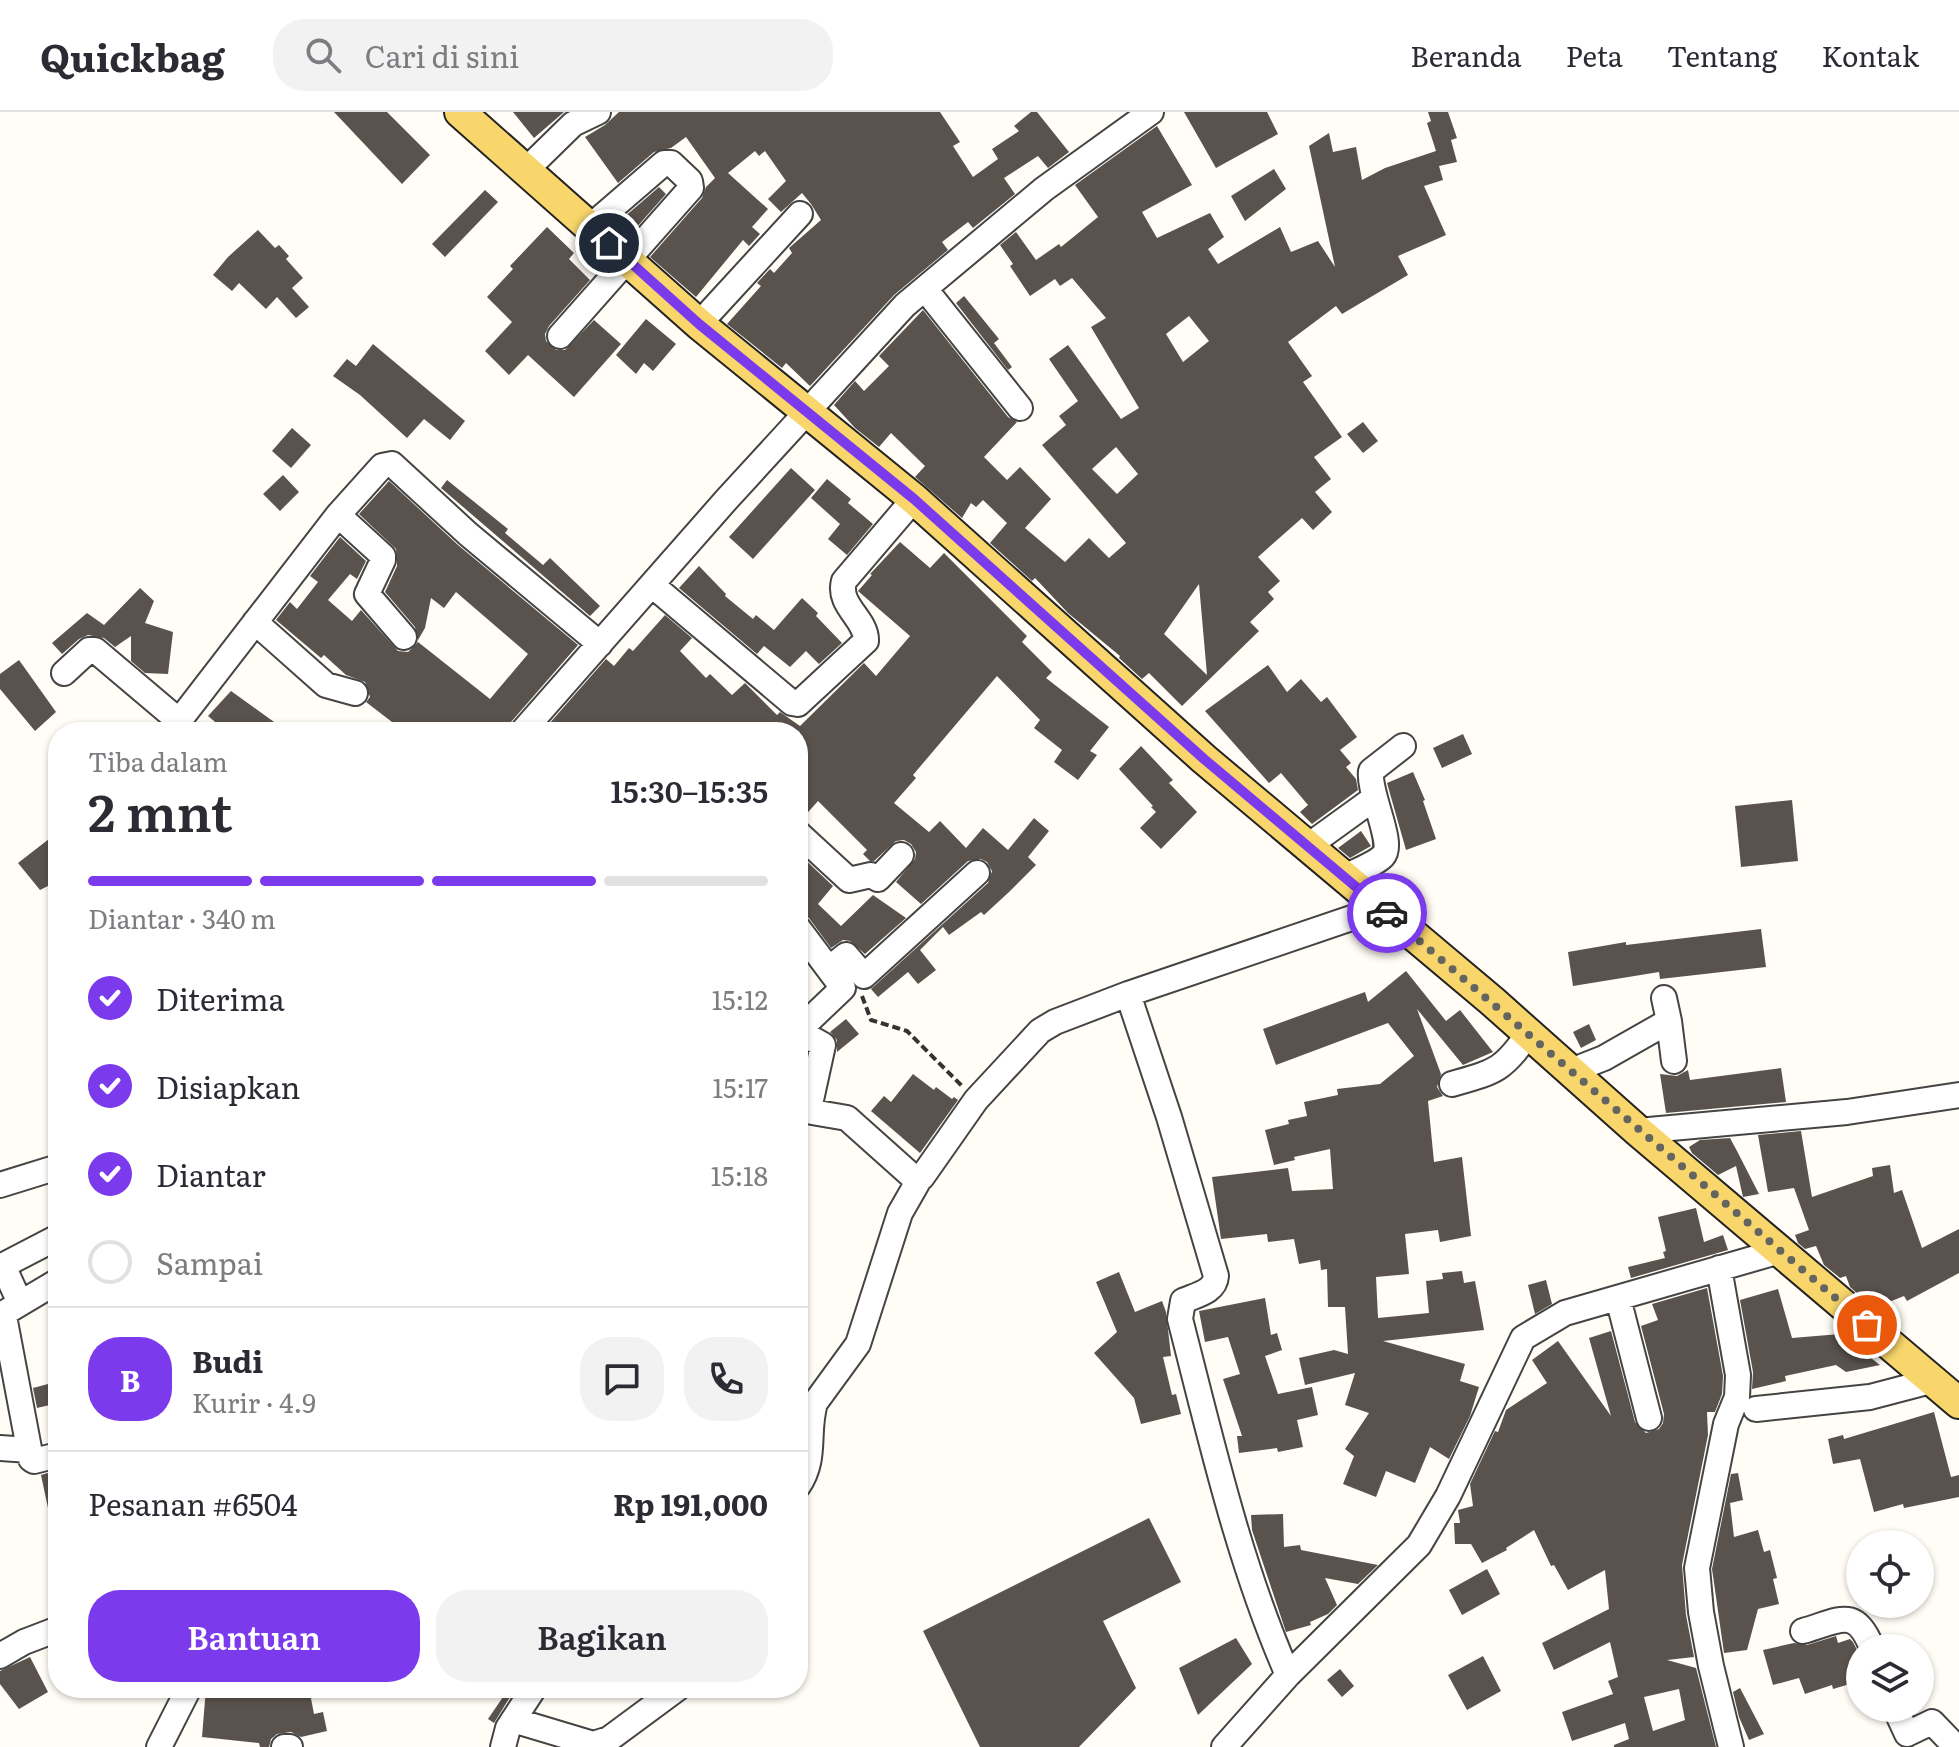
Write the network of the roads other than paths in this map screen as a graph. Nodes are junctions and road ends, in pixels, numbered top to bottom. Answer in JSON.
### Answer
{"nodes":[{"id":1,"x":460,"y":112,"type":"edge"},
{"id":2,"x":598,"y":112,"type":"edge"},
{"id":3,"x":1151,"y":112,"type":"edge"},
{"id":4,"x":527,"y":169,"type":"junction"},
{"id":5,"x":800,"y":214,"type":"dead end"},
{"id":6,"x":591,"y":226,"type":"junction"},
{"id":7,"x":627,"y":260,"type":"junction"},
{"id":8,"x":925,"y":289,"type":"junction"},
{"id":9,"x":699,"y":324,"type":"junction"},
{"id":10,"x":560,"y":336,"type":"dead end"},
{"id":11,"x":1020,"y":408,"type":"dead end"},
{"id":12,"x":807,"y":412,"type":"junction"},
{"id":13,"x":914,"y":499,"type":"junction"},
{"id":14,"x":338,"y":515,"type":"junction"},
{"id":15,"x":652,"y":585,"type":"junction"},
{"id":16,"x":255,"y":622,"type":"junction"},
{"id":17,"x":404,"y":637,"type":"dead end"},
{"id":18,"x":600,"y":644,"type":"junction"},
{"id":19,"x":64,"y":673,"type":"dead end"},
{"id":20,"x":355,"y":693,"type":"dead end"},
{"id":21,"x":182,"y":722,"type":"edge"},
{"id":22,"x":190,"y":722,"type":"edge"},
{"id":23,"x":541,"y":722,"type":"edge"},
{"id":24,"x":1403,"y":746,"type":"dead end"},
{"id":25,"x":1373,"y":799,"type":"junction"},
{"id":26,"x":808,"y":842,"type":"edge"},
{"id":27,"x":1308,"y":846,"type":"junction"},
{"id":28,"x":901,"y":855,"type":"dead end"},
{"id":29,"x":977,"y":873,"type":"dead end"},
{"id":30,"x":1344,"y":877,"type":"junction"},
{"id":31,"x":1381,"y":908,"type":"junction"},
{"id":32,"x":808,"y":940,"type":"edge"},
{"id":33,"x":830,"y":968,"type":"junction"},
{"id":34,"x":1128,"y":994,"type":"junction"},
{"id":35,"x":808,"y":1022,"type":"edge"},
{"id":36,"x":1528,"y":1034,"type":"junction"},
{"id":37,"x":808,"y":1037,"type":"edge"},
{"id":38,"x":1674,"y":1061,"type":"dead end"},
{"id":39,"x":1571,"y":1071,"type":"junction"},
{"id":40,"x":1452,"y":1084,"type":"dead end"},
{"id":41,"x":1959,"y":1095,"type":"edge"},
{"id":42,"x":1638,"y":1131,"type":"junction"},
{"id":43,"x":48,"y":1170,"type":"edge"},
{"id":44,"x":920,"y":1178,"type":"junction"},
{"id":45,"x":0,"y":1185,"type":"edge"},
{"id":46,"x":48,"y":1242,"type":"edge"},
{"id":47,"x":1780,"y":1251,"type":"junction"},
{"id":48,"x":1719,"y":1268,"type":"junction"},
{"id":49,"x":48,"y":1287,"type":"edge"},
{"id":50,"x":1618,"y":1298,"type":"junction"},
{"id":51,"x":20,"y":1303,"type":"junction"},
{"id":52,"x":1931,"y":1381,"type":"junction"},
{"id":53,"x":1959,"y":1403,"type":"edge"},
{"id":54,"x":1756,"y":1409,"type":"dead end"},
{"id":55,"x":1649,"y":1418,"type":"dead end"},
{"id":56,"x":0,"y":1448,"type":"edge"},
{"id":57,"x":29,"y":1450,"type":"junction"},
{"id":58,"x":48,"y":1457,"type":"edge"},
{"id":59,"x":808,"y":1465,"type":"edge"},
{"id":60,"x":1803,"y":1631,"type":"dead end"},
{"id":61,"x":48,"y":1633,"type":"edge"},
{"id":62,"x":1867,"y":1634,"type":"edge"},
{"id":63,"x":0,"y":1656,"type":"edge"},
{"id":64,"x":1288,"y":1675,"type":"junction"},
{"id":65,"x":184,"y":1698,"type":"edge"},
{"id":66,"x":527,"y":1698,"type":"edge"},
{"id":67,"x":664,"y":1698,"type":"edge"},
{"id":68,"x":513,"y":1720,"type":"junction"},
{"id":69,"x":1901,"y":1722,"type":"edge"},
{"id":70,"x":1932,"y":1722,"type":"edge"},
{"id":71,"x":1932,"y":1722,"type":"edge"},
{"id":72,"x":159,"y":1747,"type":"edge"},
{"id":73,"x":503,"y":1747,"type":"edge"},
{"id":74,"x":1224,"y":1747,"type":"edge"},
{"id":75,"x":1731,"y":1747,"type":"edge"},
{"id":76,"x":1956,"y":1747,"type":"edge"}],
"edges":[{"from":1,"to":4,"type":"main road"},
{"from":2,"to":4,"type":"street"},
{"from":3,"to":8,"type":"street"},
{"from":4,"to":6,"type":"main road"},
{"from":5,"to":9,"type":"street"},
{"from":6,"to":7,"type":"main road"},
{"from":6,"to":7,"type":"street"},
{"from":7,"to":9,"type":"main road"},
{"from":7,"to":10,"type":"street"},
{"from":8,"to":11,"type":"street"},
{"from":8,"to":12,"type":"street"},
{"from":9,"to":12,"type":"main road"},
{"from":12,"to":13,"type":"main road"},
{"from":12,"to":15,"type":"street"},
{"from":13,"to":15,"type":"street"},
{"from":13,"to":27,"type":"main road"},
{"from":14,"to":16,"type":"street"},
{"from":14,"to":17,"type":"street"},
{"from":14,"to":18,"type":"street"},
{"from":15,"to":18,"type":"street"},
{"from":16,"to":20,"type":"street"},
{"from":16,"to":22,"type":"street"},
{"from":18,"to":23,"type":"street"},
{"from":19,"to":21,"type":"street"},
{"from":24,"to":25,"type":"street"},
{"from":25,"to":27,"type":"street"},
{"from":25,"to":30,"type":"street"},
{"from":26,"to":28,"type":"street"},
{"from":27,"to":30,"type":"main road"},
{"from":29,"to":33,"type":"street"},
{"from":30,"to":31,"type":"main road"},
{"from":31,"to":34,"type":"street"},
{"from":31,"to":36,"type":"main road"},
{"from":32,"to":33,"type":"street"},
{"from":33,"to":35,"type":"street"},
{"from":34,"to":44,"type":"street"},
{"from":34,"to":64,"type":"street"},
{"from":36,"to":39,"type":"main road"},
{"from":36,"to":40,"type":"street"},
{"from":37,"to":44,"type":"street"},
{"from":38,"to":39,"type":"street"},
{"from":39,"to":42,"type":"main road"},
{"from":41,"to":42,"type":"street"},
{"from":42,"to":47,"type":"main road"},
{"from":43,"to":45,"type":"street"},
{"from":44,"to":59,"type":"street"},
{"from":46,"to":51,"type":"street"},
{"from":47,"to":48,"type":"street"},
{"from":47,"to":52,"type":"main road"},
{"from":48,"to":50,"type":"street"},
{"from":48,"to":75,"type":"street"},
{"from":49,"to":51,"type":"street"},
{"from":50,"to":55,"type":"street"},
{"from":50,"to":64,"type":"street"},
{"from":51,"to":57,"type":"street"},
{"from":52,"to":53,"type":"main road"},
{"from":52,"to":54,"type":"street"},
{"from":56,"to":57,"type":"street"},
{"from":57,"to":58,"type":"street"},
{"from":60,"to":62,"type":"street"},
{"from":61,"to":63,"type":"street"},
{"from":64,"to":74,"type":"street"},
{"from":65,"to":72,"type":"street"},
{"from":66,"to":68,"type":"street"},
{"from":67,"to":68,"type":"street"},
{"from":68,"to":73,"type":"street"},
{"from":69,"to":70,"type":"street"},
{"from":71,"to":76,"type":"street"}]}
